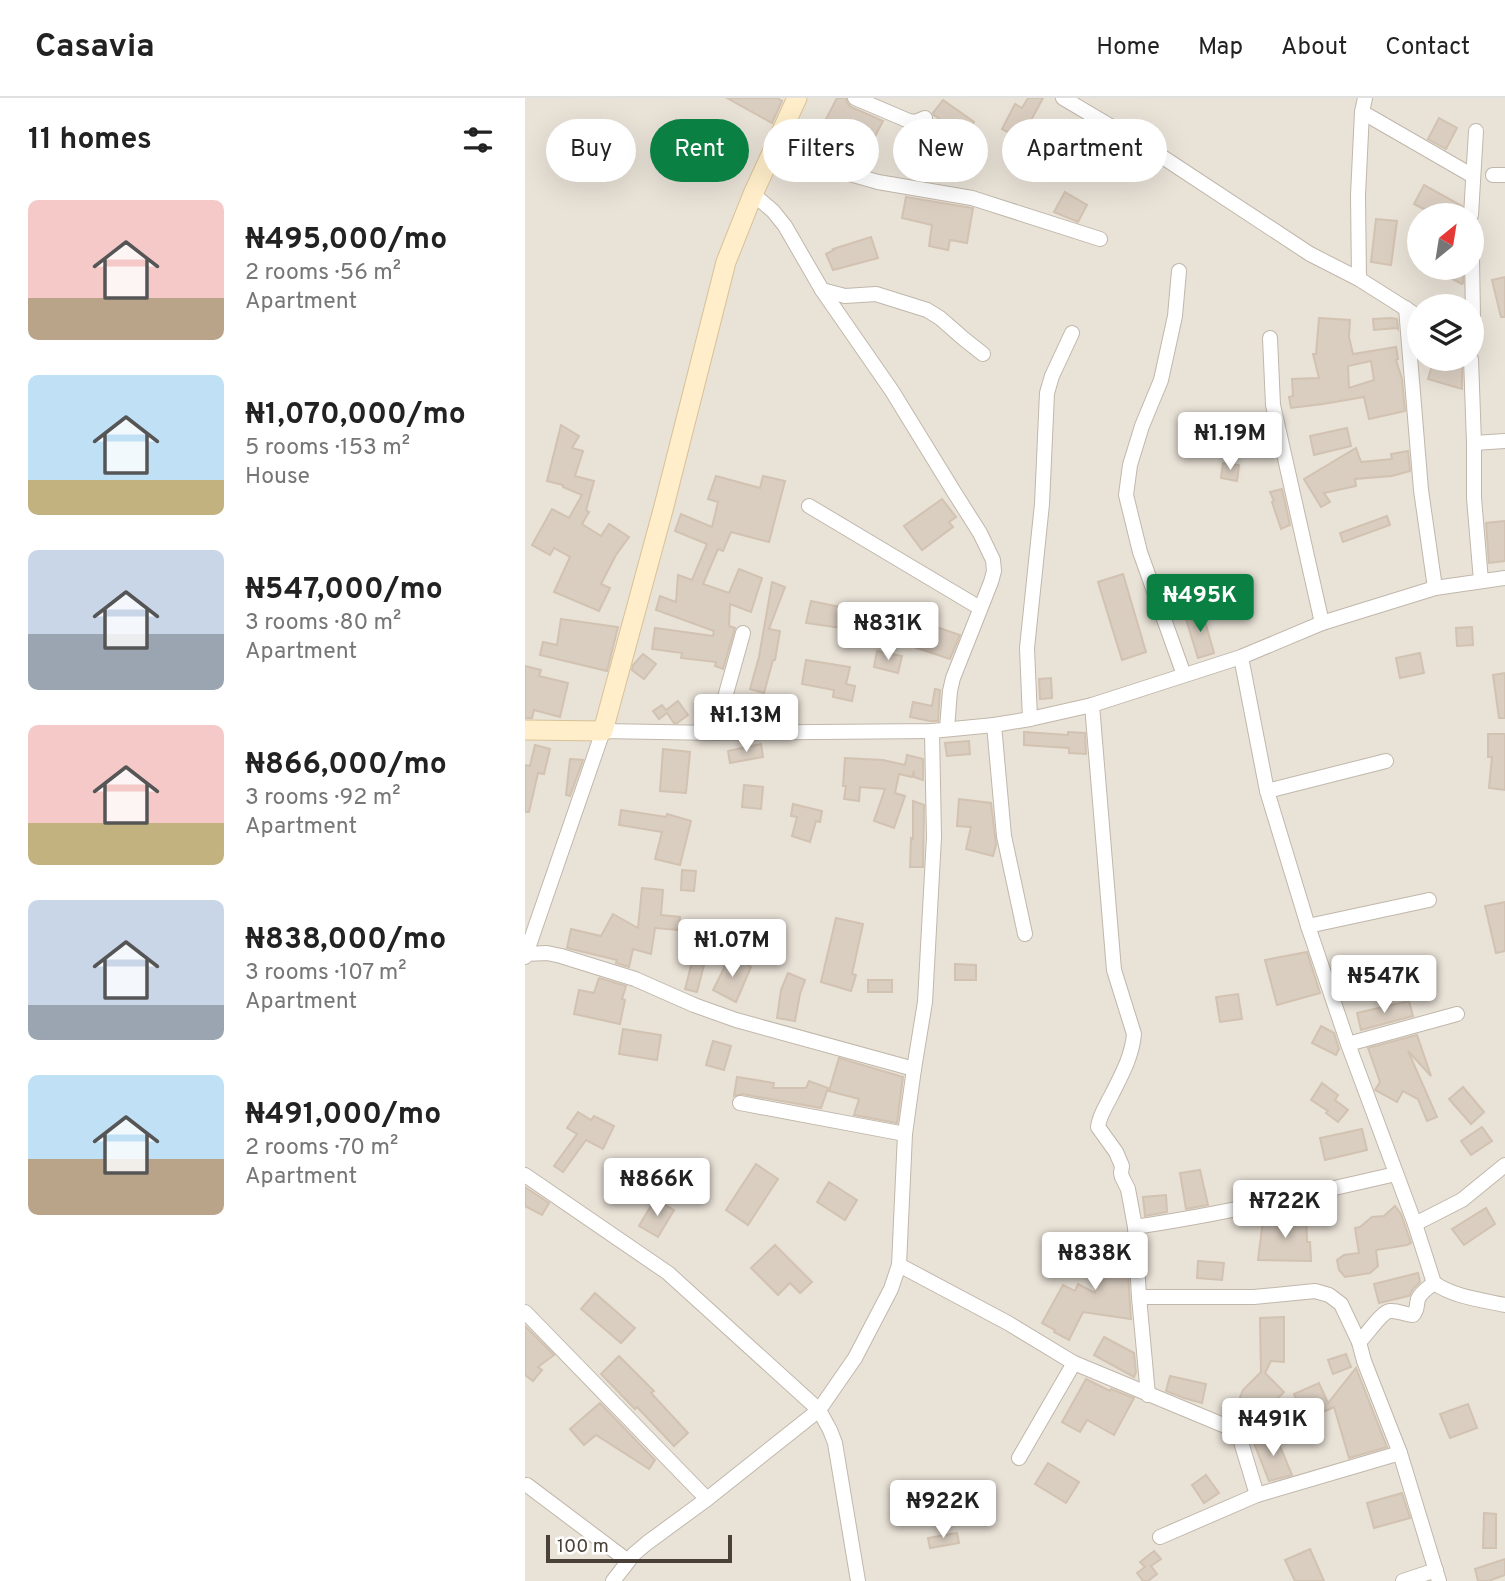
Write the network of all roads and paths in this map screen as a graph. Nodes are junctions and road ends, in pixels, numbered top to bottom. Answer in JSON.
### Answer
{"nodes":[{"id":1,"x":855,"y":98,"type":"edge"},
{"id":2,"x":1063,"y":98,"type":"edge"},
{"id":3,"x":790,"y":100,"type":"edge"},
{"id":4,"x":1364,"y":105,"type":"edge"},
{"id":5,"x":925,"y":118,"type":"dead end"},
{"id":6,"x":783,"y":119,"type":"edge"},
{"id":7,"x":1476,"y":131,"type":"dead end"},
{"id":8,"x":763,"y":172,"type":"edge"},
{"id":9,"x":1473,"y":176,"type":"junction"},
{"id":10,"x":878,"y":182,"type":"edge"},
{"id":11,"x":753,"y":194,"type":"junction"},
{"id":12,"x":1472,"y":203,"type":"edge"},
{"id":13,"x":1100,"y":239,"type":"dead end"},
{"id":14,"x":1179,"y":271,"type":"dead end"},
{"id":15,"x":1359,"y":279,"type":"junction"},
{"id":16,"x":822,"y":290,"type":"junction"},
{"id":17,"x":845,"y":296,"type":"junction"},
{"id":18,"x":1406,"y":309,"type":"joint"},
{"id":19,"x":840,"y":317,"type":"junction"},
{"id":20,"x":1072,"y":333,"type":"dead end"},
{"id":21,"x":1270,"y":338,"type":"dead end"},
{"id":22,"x":983,"y":354,"type":"dead end"},
{"id":23,"x":1471,"y":371,"type":"edge"},
{"id":24,"x":1505,"y":441,"type":"edge"},
{"id":25,"x":1474,"y":443,"type":"junction"},
{"id":26,"x":809,"y":506,"type":"dead end"},
{"id":27,"x":1505,"y":578,"type":"edge"},
{"id":28,"x":1481,"y":581,"type":"junction"},
{"id":29,"x":1434,"y":588,"type":"junction"},
{"id":30,"x":981,"y":608,"type":"junction"},
{"id":31,"x":1322,"y":622,"type":"junction"},
{"id":32,"x":743,"y":633,"type":"dead end"},
{"id":33,"x":1241,"y":657,"type":"junction"},
{"id":34,"x":1184,"y":675,"type":"junction"},
{"id":35,"x":1092,"y":705,"type":"junction"},
{"id":36,"x":1031,"y":719,"type":"junction"},
{"id":37,"x":994,"y":725,"type":"junction"},
{"id":38,"x":525,"y":730,"type":"edge"},
{"id":39,"x":939,"y":730,"type":"junction"},
{"id":40,"x":603,"y":731,"type":"junction"},
{"id":41,"x":715,"y":733,"type":"junction"},
{"id":42,"x":1386,"y":761,"type":"dead end"},
{"id":43,"x":1267,"y":791,"type":"junction"},
{"id":44,"x":1429,"y":900,"type":"dead end"},
{"id":45,"x":1308,"y":926,"type":"junction"},
{"id":46,"x":1025,"y":934,"type":"dead end"},
{"id":47,"x":525,"y":955,"type":"edge"},
{"id":48,"x":1457,"y":1014,"type":"dead end"},
{"id":49,"x":1348,"y":1044,"type":"junction"},
{"id":50,"x":914,"y":1069,"type":"junction"},
{"id":51,"x":740,"y":1103,"type":"dead end"},
{"id":52,"x":905,"y":1134,"type":"junction"},
{"id":53,"x":1505,"y":1165,"type":"edge"},
{"id":54,"x":1396,"y":1174,"type":"junction"},
{"id":55,"x":525,"y":1175,"type":"edge"},
{"id":56,"x":1415,"y":1224,"type":"junction"},
{"id":57,"x":1135,"y":1227,"type":"junction"},
{"id":58,"x":898,"y":1265,"type":"junction"},
{"id":59,"x":1434,"y":1283,"type":"junction"},
{"id":60,"x":1139,"y":1297,"type":"junction"},
{"id":61,"x":1505,"y":1305,"type":"edge"},
{"id":62,"x":525,"y":1312,"type":"edge"},
{"id":63,"x":1359,"y":1342,"type":"junction"},
{"id":64,"x":1074,"y":1363,"type":"junction"},
{"id":65,"x":1147,"y":1395,"type":"junction"},
{"id":66,"x":819,"y":1410,"type":"junction"},
{"id":67,"x":1400,"y":1453,"type":"junction"},
{"id":68,"x":1019,"y":1458,"type":"dead end"},
{"id":69,"x":527,"y":1485,"type":"edge"},
{"id":70,"x":1257,"y":1495,"type":"junction"},
{"id":71,"x":707,"y":1499,"type":"junction"},
{"id":72,"x":1160,"y":1537,"type":"dead end"},
{"id":73,"x":628,"y":1561,"type":"junction"},
{"id":74,"x":1437,"y":1575,"type":"edge"},
{"id":75,"x":613,"y":1581,"type":"edge"},
{"id":76,"x":858,"y":1581,"type":"edge"},
{"id":77,"x":1403,"y":1581,"type":"edge"}],
"edges":[{"from":1,"to":5,"type":"street"},
{"from":2,"to":15,"type":"street"},
{"from":3,"to":6,"type":"main road"},
{"from":4,"to":9,"type":"street"},
{"from":4,"to":15,"type":"street"},
{"from":7,"to":9,"type":"street"},
{"from":8,"to":11,"type":"main road"},
{"from":9,"to":12,"type":"street"},
{"from":10,"to":13,"type":"street"},
{"from":11,"to":16,"type":"street"},
{"from":11,"to":40,"type":"main road"},
{"from":14,"to":34,"type":"street"},
{"from":15,"to":18,"type":"street"},
{"from":16,"to":17,"type":"street"},
{"from":16,"to":19,"type":"street"},
{"from":17,"to":19,"type":"street"},
{"from":17,"to":22,"type":"street"},
{"from":18,"to":29,"type":"street"},
{"from":19,"to":30,"type":"street"},
{"from":20,"to":36,"type":"street"},
{"from":21,"to":31,"type":"street"},
{"from":23,"to":25,"type":"street"},
{"from":24,"to":25,"type":"street"},
{"from":25,"to":28,"type":"street"},
{"from":26,"to":30,"type":"street"},
{"from":27,"to":28,"type":"street"},
{"from":28,"to":29,"type":"street"},
{"from":29,"to":31,"type":"street"},
{"from":30,"to":39,"type":"street"},
{"from":31,"to":33,"type":"street"},
{"from":32,"to":41,"type":"street"},
{"from":33,"to":34,"type":"street"},
{"from":33,"to":43,"type":"street"},
{"from":34,"to":35,"type":"street"},
{"from":35,"to":36,"type":"street"},
{"from":35,"to":57,"type":"street"},
{"from":36,"to":37,"type":"street"},
{"from":37,"to":39,"type":"street"},
{"from":37,"to":46,"type":"street"},
{"from":38,"to":40,"type":"main road"},
{"from":39,"to":41,"type":"street"},
{"from":39,"to":50,"type":"street"},
{"from":40,"to":41,"type":"street"},
{"from":40,"to":47,"type":"street"},
{"from":42,"to":43,"type":"street"},
{"from":43,"to":45,"type":"street"},
{"from":44,"to":45,"type":"street"},
{"from":45,"to":49,"type":"street"},
{"from":47,"to":50,"type":"street"},
{"from":48,"to":49,"type":"street"},
{"from":49,"to":54,"type":"street"},
{"from":50,"to":52,"type":"street"},
{"from":51,"to":52,"type":"street"},
{"from":52,"to":58,"type":"street"},
{"from":53,"to":56,"type":"street"},
{"from":54,"to":56,"type":"street"},
{"from":54,"to":57,"type":"street"},
{"from":55,"to":66,"type":"street"},
{"from":56,"to":59,"type":"street"},
{"from":57,"to":60,"type":"street"},
{"from":58,"to":64,"type":"street"},
{"from":58,"to":66,"type":"street"},
{"from":59,"to":61,"type":"street"},
{"from":59,"to":63,"type":"street"},
{"from":60,"to":63,"type":"street"},
{"from":60,"to":65,"type":"street"},
{"from":62,"to":71,"type":"street"},
{"from":63,"to":67,"type":"street"},
{"from":64,"to":65,"type":"street"},
{"from":64,"to":68,"type":"street"},
{"from":65,"to":70,"type":"street"},
{"from":66,"to":71,"type":"street"},
{"from":66,"to":76,"type":"street"},
{"from":67,"to":70,"type":"street"},
{"from":67,"to":74,"type":"street"},
{"from":69,"to":73,"type":"street"},
{"from":70,"to":72,"type":"street"},
{"from":71,"to":73,"type":"street"},
{"from":73,"to":75,"type":"street"},
{"from":74,"to":77,"type":"street"}]}
